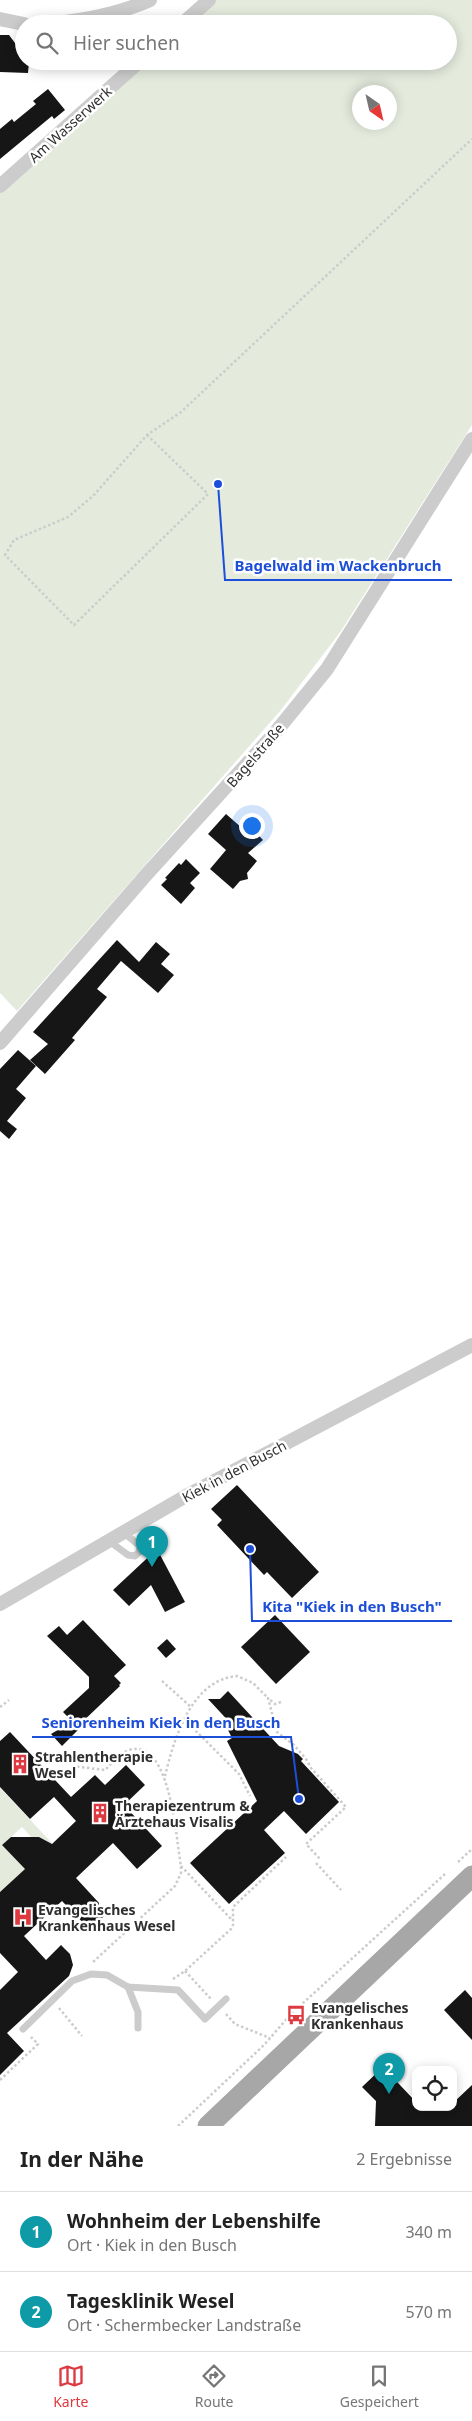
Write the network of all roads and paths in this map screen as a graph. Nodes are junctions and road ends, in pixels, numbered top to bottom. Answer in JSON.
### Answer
{"nodes":[{"id":1,"x":150,"y":0,"type":"edge"},
{"id":2,"x":209,"y":0,"type":"edge"},
{"id":3,"x":109,"y":15,"type":"edge"},
{"id":4,"x":192,"y":15,"type":"edge"},
{"id":5,"x":0,"y":19,"type":"edge"},
{"id":6,"x":15,"y":22,"type":"edge"},
{"id":7,"x":130,"y":70,"type":"edge"},
{"id":8,"x":472,"y":139,"type":"edge"},
{"id":9,"x":0,"y":186,"type":"edge"},
{"id":10,"x":147,"y":435,"type":"junction"},
{"id":11,"x":472,"y":439,"type":"edge"},
{"id":12,"x":0,"y":1043,"type":"edge"},
{"id":13,"x":472,"y":1345,"type":"edge"},
{"id":14,"x":123,"y":1532,"type":"junction"},
{"id":15,"x":108,"y":1541,"type":"junction"},
{"id":16,"x":0,"y":1604,"type":"edge"},
{"id":17,"x":162,"y":1681,"type":"dead end"},
{"id":18,"x":268,"y":1698,"type":"junction"},
{"id":19,"x":9,"y":1700,"type":"dead end"},
{"id":20,"x":281,"y":1702,"type":"dead end"},
{"id":21,"x":0,"y":1707,"type":"edge"},
{"id":22,"x":191,"y":1707,"type":"junction"},
{"id":23,"x":185,"y":1720,"type":"junction"},
{"id":24,"x":72,"y":1766,"type":"dead end"},
{"id":25,"x":164,"y":1778,"type":"junction"},
{"id":26,"x":250,"y":1796,"type":"dead end"},
{"id":27,"x":472,"y":1850,"type":"edge"},
{"id":28,"x":286,"y":1857,"type":"dead end"},
{"id":29,"x":320,"y":1859,"type":"dead end"},
{"id":30,"x":316,"y":1863,"type":"dead end"},
{"id":31,"x":181,"y":1866,"type":"junction"},
{"id":32,"x":451,"y":1869,"type":"dead end"},
{"id":33,"x":465,"y":1869,"type":"edge"},
{"id":34,"x":341,"y":1890,"type":"dead end"},
{"id":35,"x":233,"y":1921,"type":"junction"},
{"id":36,"x":94,"y":1961,"type":"dead end"},
{"id":37,"x":99,"y":1965,"type":"dead end"},
{"id":38,"x":88,"y":1966,"type":"dead end"},
{"id":39,"x":168,"y":1981,"type":"dead end"},
{"id":40,"x":128,"y":1987,"type":"junction"},
{"id":41,"x":226,"y":1999,"type":"dead end"},
{"id":42,"x":71,"y":2021,"type":"dead end"},
{"id":43,"x":138,"y":2028,"type":"dead end"},
{"id":44,"x":22,"y":2029,"type":"joint"},
{"id":45,"x":82,"y":2036,"type":"dead end"},
{"id":46,"x":0,"y":2080,"type":"edge"},
{"id":47,"x":178,"y":2126,"type":"edge"},
{"id":48,"x":208,"y":2126,"type":"edge"}],
"edges":[{"from":1,"to":3,"type":"street"},
{"from":2,"to":4,"type":"street"},
{"from":5,"to":6,"type":"street"},
{"from":7,"to":9,"type":"street","name":"Am Wasserwerk"},
{"from":8,"to":10,"type":"path"},
{"from":10,"to":10,"type":"path"},
{"from":11,"to":12,"type":"street","name":"Bagelstraße"},
{"from":13,"to":14,"type":"street","name":"Kiek in den Busch"},
{"from":14,"to":15,"type":"street","name":"Kiek in den Busch"},
{"from":14,"to":15,"type":"lane"},
{"from":15,"to":16,"type":"street","name":"Kiek in den Busch"},
{"from":17,"to":22,"type":"path"},
{"from":18,"to":20,"type":"path"},
{"from":18,"to":22,"type":"path"},
{"from":18,"to":29,"type":"path"},
{"from":19,"to":21,"type":"path"},
{"from":22,"to":23,"type":"path"},
{"from":23,"to":25,"type":"path"},
{"from":23,"to":26,"type":"path"},
{"from":24,"to":25,"type":"path"},
{"from":25,"to":31,"type":"path"},
{"from":27,"to":33,"type":"path"},
{"from":28,"to":35,"type":"path"},
{"from":30,"to":34,"type":"path"},
{"from":31,"to":35,"type":"path"},
{"from":31,"to":36,"type":"path"},
{"from":32,"to":47,"type":"path"},
{"from":33,"to":48,"type":"main road"},
{"from":35,"to":39,"type":"path"},
{"from":37,"to":38,"type":"path"},
{"from":40,"to":41,"type":"lane"},
{"from":40,"to":43,"type":"lane"},
{"from":40,"to":44,"type":"lane"},
{"from":42,"to":45,"type":"path"},
{"from":44,"to":46,"type":"path"}]}
